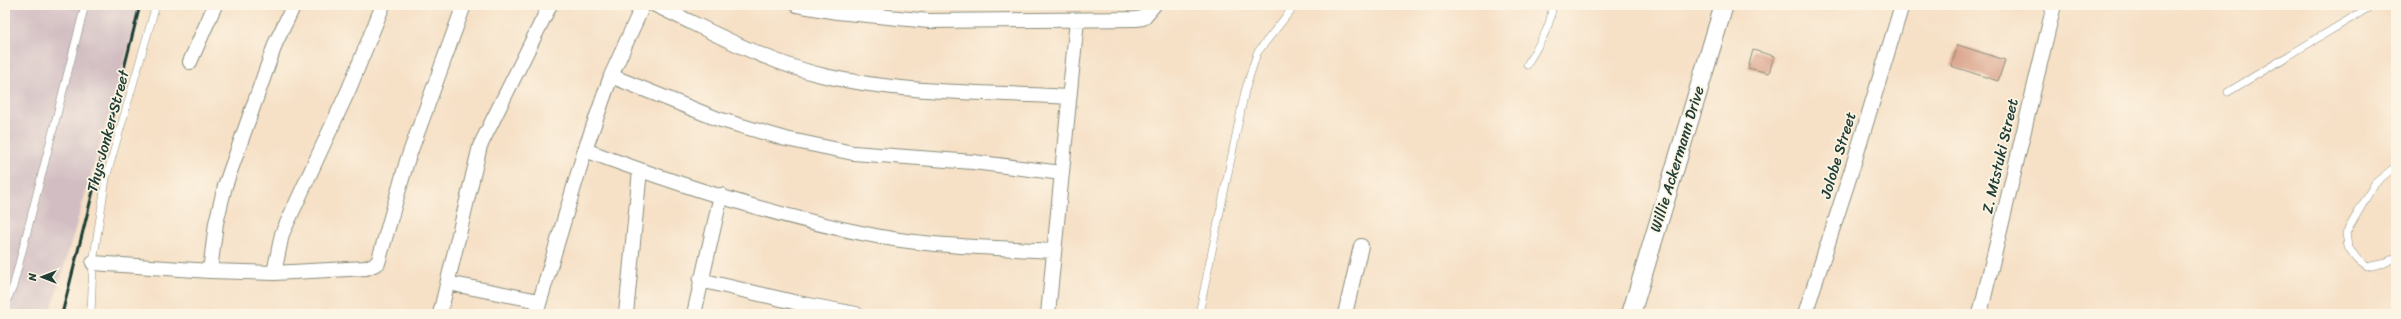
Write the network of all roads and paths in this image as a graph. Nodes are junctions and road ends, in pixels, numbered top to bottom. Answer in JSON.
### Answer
{"nodes":[{"id":1,"x":85,"y":5,"type":"edge"},
{"id":2,"x":156,"y":5,"type":"edge"},
{"id":3,"x":215,"y":5,"type":"edge"},
{"id":4,"x":294,"y":5,"type":"edge"},
{"id":5,"x":383,"y":5,"type":"edge"},
{"id":6,"x":464,"y":5,"type":"edge"},
{"id":7,"x":550,"y":5,"type":"edge"},
{"id":8,"x":643,"y":5,"type":"edge"},
{"id":9,"x":655,"y":5,"type":"edge"},
{"id":10,"x":797,"y":5,"type":"edge"},
{"id":11,"x":1154,"y":5,"type":"edge"},
{"id":12,"x":1295,"y":5,"type":"edge"},
{"id":13,"x":1552,"y":5,"type":"edge"},
{"id":14,"x":1724,"y":5,"type":"edge"},
{"id":15,"x":1902,"y":5,"type":"edge"},
{"id":16,"x":2054,"y":5,"type":"edge"},
{"id":17,"x":2373,"y":5,"type":"edge"},
{"id":18,"x":1077,"y":20,"type":"junction"},
{"id":19,"x":190,"y":62,"type":"dead end"},
{"id":20,"x":1526,"y":65,"type":"dead end"},
{"id":21,"x":612,"y":76,"type":"junction"},
{"id":22,"x":2228,"y":92,"type":"dead end"},
{"id":23,"x":1069,"y":96,"type":"junction"},
{"id":24,"x":585,"y":150,"type":"junction"},
{"id":25,"x":2396,"y":166,"type":"edge"},
{"id":26,"x":640,"y":170,"type":"junction"},
{"id":27,"x":1062,"y":173,"type":"junction"},
{"id":28,"x":721,"y":195,"type":"junction"},
{"id":29,"x":1361,"y":246,"type":"dead end"},
{"id":30,"x":1052,"y":251,"type":"junction"},
{"id":31,"x":2396,"y":257,"type":"edge"},
{"id":32,"x":93,"y":263,"type":"junction"},
{"id":33,"x":210,"y":271,"type":"junction"},
{"id":34,"x":274,"y":273,"type":"junction"},
{"id":35,"x":700,"y":280,"type":"junction"},
{"id":36,"x":448,"y":283,"type":"junction"},
{"id":37,"x":5,"y":304,"type":"edge"},
{"id":38,"x":538,"y":307,"type":"edge"},
{"id":39,"x":91,"y":314,"type":"edge"},
{"id":40,"x":440,"y":314,"type":"edge"},
{"id":41,"x":626,"y":314,"type":"edge"},
{"id":42,"x":694,"y":314,"type":"edge"},
{"id":43,"x":856,"y":314,"type":"edge"},
{"id":44,"x":1048,"y":314,"type":"edge"},
{"id":45,"x":1199,"y":314,"type":"edge"},
{"id":46,"x":1345,"y":314,"type":"edge"},
{"id":47,"x":1631,"y":314,"type":"edge"},
{"id":48,"x":1805,"y":314,"type":"edge"},
{"id":49,"x":1980,"y":314,"type":"edge"}],
"edges":[{"from":1,"to":37,"type":"lane"},
{"from":2,"to":32,"type":"lane","name":"Thys Jonker Street"},
{"from":3,"to":19,"type":"street"},
{"from":4,"to":33,"type":"street"},
{"from":5,"to":34,"type":"street"},
{"from":6,"to":34,"type":"street"},
{"from":7,"to":36,"type":"street"},
{"from":8,"to":21,"type":"street"},
{"from":9,"to":23,"type":"street"},
{"from":10,"to":18,"type":"street"},
{"from":11,"to":18,"type":"street"},
{"from":12,"to":45,"type":"lane"},
{"from":13,"to":20,"type":"lane"},
{"from":14,"to":47,"type":"street","name":"Willie Ackermann Drive"},
{"from":15,"to":48,"type":"street","name":"Jolobe Street"},
{"from":16,"to":49,"type":"street","name":"Z. Mtstuki Street"},
{"from":17,"to":22,"type":"lane"},
{"from":18,"to":23,"type":"street"},
{"from":21,"to":24,"type":"street"},
{"from":21,"to":27,"type":"street"},
{"from":23,"to":27,"type":"street"},
{"from":24,"to":26,"type":"street"},
{"from":24,"to":38,"type":"street"},
{"from":25,"to":31,"type":"lane"},
{"from":26,"to":28,"type":"street"},
{"from":26,"to":41,"type":"street"},
{"from":27,"to":30,"type":"street"},
{"from":28,"to":30,"type":"street"},
{"from":28,"to":35,"type":"street"},
{"from":29,"to":46,"type":"street"},
{"from":30,"to":44,"type":"street"},
{"from":32,"to":33,"type":"street"},
{"from":32,"to":39,"type":"lane","name":"Thys Jonker Street"},
{"from":33,"to":34,"type":"street"},
{"from":35,"to":42,"type":"street"},
{"from":35,"to":43,"type":"street"},
{"from":36,"to":38,"type":"street"},
{"from":36,"to":40,"type":"street"}]}
